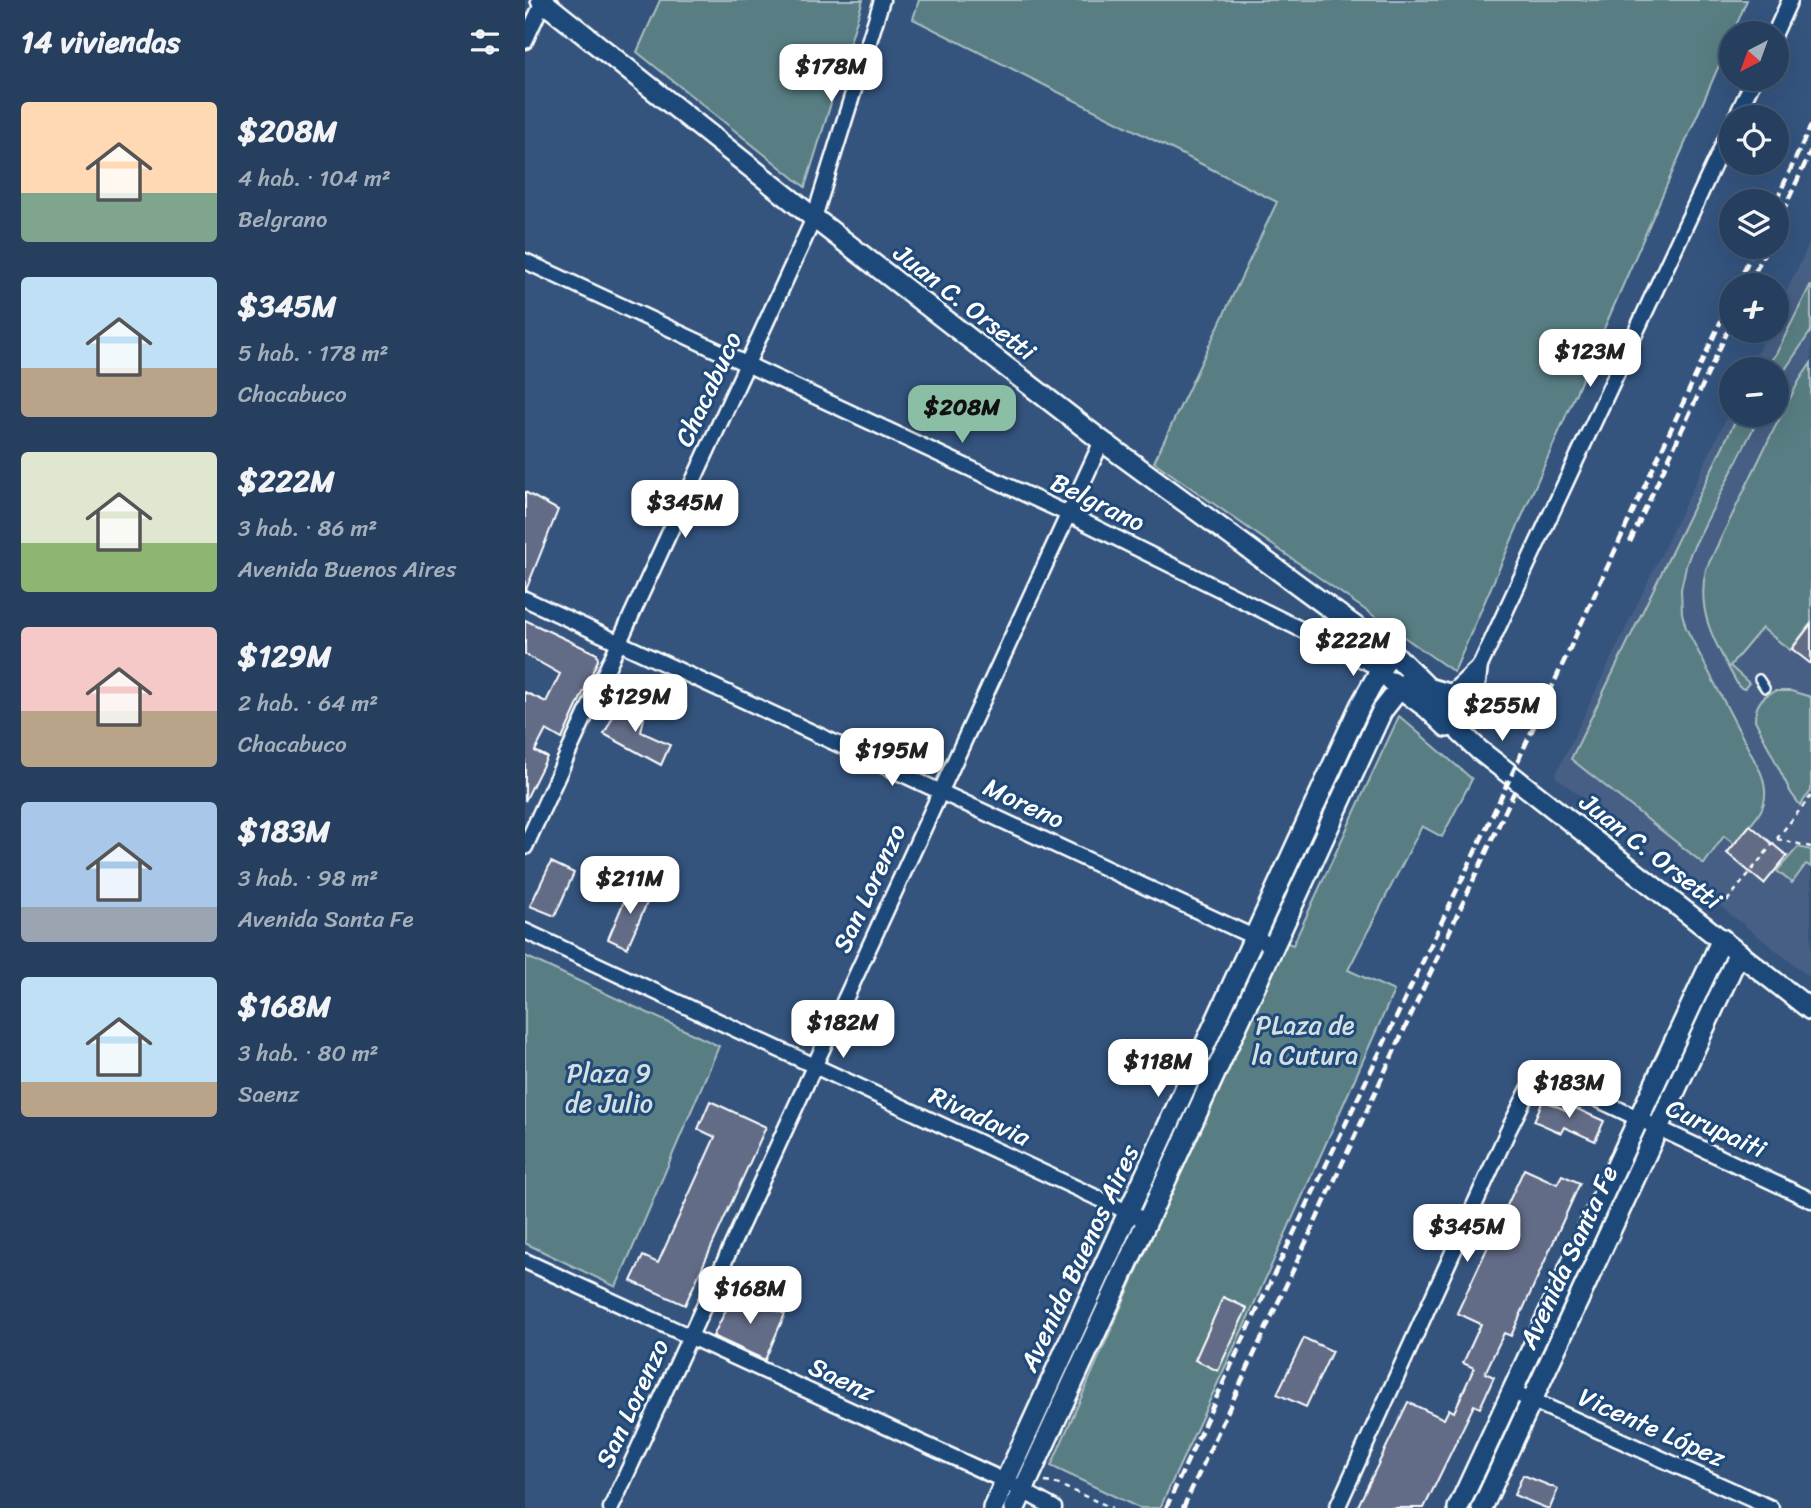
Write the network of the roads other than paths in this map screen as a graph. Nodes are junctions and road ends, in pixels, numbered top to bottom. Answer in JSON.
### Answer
{"nodes":[{"id":1,"x":882,"y":0,"type":"edge"},
{"id":2,"x":1790,"y":0,"type":"edge"},
{"id":3,"x":542,"y":1,"type":"edge"},
{"id":4,"x":1780,"y":21,"type":"edge"},
{"id":5,"x":525,"y":41,"type":"edge"},
{"id":6,"x":1719,"y":154,"type":"edge"},
{"id":7,"x":814,"y":218,"type":"junction"},
{"id":8,"x":525,"y":261,"type":"edge"},
{"id":9,"x":747,"y":364,"type":"junction"},
{"id":10,"x":1102,"y":441,"type":"junction"},
{"id":11,"x":1068,"y":514,"type":"junction"},
{"id":12,"x":525,"y":599,"type":"edge"},
{"id":13,"x":1366,"y":636,"type":"junction"},
{"id":14,"x":619,"y":643,"type":"junction"},
{"id":15,"x":1480,"y":666,"type":"junction"},
{"id":16,"x":1381,"y":669,"type":"junction"},
{"id":17,"x":1411,"y":671,"type":"junction"},
{"id":18,"x":1759,"y":679,"type":"dead end"},
{"id":19,"x":1400,"y":688,"type":"junction"},
{"id":20,"x":1765,"y":688,"type":"dead end"},
{"id":21,"x":1460,"y":732,"type":"junction"},
{"id":22,"x":940,"y":792,"type":"junction"},
{"id":23,"x":525,"y":847,"type":"edge"},
{"id":24,"x":525,"y":931,"type":"edge"},
{"id":25,"x":1254,"y":938,"type":"junction"},
{"id":26,"x":1721,"y":939,"type":"junction"},
{"id":27,"x":1273,"y":946,"type":"junction"},
{"id":28,"x":1739,"y":953,"type":"junction"},
{"id":29,"x":1811,"y":1010,"type":"edge"},
{"id":30,"x":814,"y":1066,"type":"junction"},
{"id":31,"x":1638,"y":1118,"type":"junction"},
{"id":32,"x":1658,"y":1128,"type":"junction"},
{"id":33,"x":1811,"y":1200,"type":"edge"},
{"id":34,"x":1128,"y":1212,"type":"junction"},
{"id":35,"x":1147,"y":1221,"type":"junction"},
{"id":36,"x":525,"y":1261,"type":"edge"},
{"id":37,"x":690,"y":1336,"type":"junction"},
{"id":38,"x":1511,"y":1391,"type":"junction"},
{"id":39,"x":1531,"y":1400,"type":"junction"},
{"id":40,"x":1018,"y":1490,"type":"edge"},
{"id":41,"x":611,"y":1508,"type":"edge"},
{"id":42,"x":993,"y":1508,"type":"edge"},
{"id":43,"x":1054,"y":1508,"type":"edge"},
{"id":44,"x":1336,"y":1508,"type":"edge"},
{"id":45,"x":1458,"y":1508,"type":"edge"},
{"id":46,"x":1482,"y":1508,"type":"edge"},
{"id":47,"x":1771,"y":1508,"type":"edge"}],
"edges":[{"from":1,"to":7,"type":"street","name":"Chacabuco"},
{"from":2,"to":4,"type":"street"},
{"from":3,"to":5,"type":"street"},
{"from":3,"to":7,"type":"main road","name":"Juan C. Orsetti"},
{"from":6,"to":15,"type":"street"},
{"from":7,"to":9,"type":"street","name":"Chacabuco"},
{"from":7,"to":10,"type":"main road","name":"Juan C. Orsetti"},
{"from":8,"to":9,"type":"street","name":"Belgrano"},
{"from":9,"to":11,"type":"street","name":"Belgrano"},
{"from":9,"to":14,"type":"street","name":"Chacabuco"},
{"from":10,"to":11,"type":"street","name":"San Lorenzo"},
{"from":10,"to":13,"type":"main road","name":"Juan C. Orsetti"},
{"from":11,"to":16,"type":"street","name":"Belgrano"},
{"from":11,"to":22,"type":"street","name":"San Lorenzo"},
{"from":12,"to":14,"type":"street","name":"Moreno"},
{"from":13,"to":16,"type":"main road","name":"Juan C. Orsetti"},
{"from":13,"to":17,"type":"main road","name":"Juan C. Orsetti"},
{"from":14,"to":22,"type":"street","name":"Moreno"},
{"from":14,"to":23,"type":"street","name":"Chacabuco"},
{"from":15,"to":17,"type":"street"},
{"from":15,"to":21,"type":"street"},
{"from":16,"to":17,"type":"main road","name":"Avenida Buenos Aires"},
{"from":16,"to":19,"type":"main road","name":"Juan C. Orsetti"},
{"from":16,"to":25,"type":"main road","name":"Avenida Buenos Aires"},
{"from":17,"to":19,"type":"main road","name":"Avenida Buenos Aires"},
{"from":17,"to":21,"type":"main road","name":"Juan C. Orsetti"},
{"from":18,"to":20,"type":"lane"},
{"from":19,"to":21,"type":"main road","name":"Juan C. Orsetti"},
{"from":19,"to":27,"type":"main road","name":"Avenida Buenos Aires"},
{"from":21,"to":26,"type":"main road","name":"Juan C. Orsetti"},
{"from":22,"to":25,"type":"street","name":"Moreno"},
{"from":22,"to":30,"type":"street","name":"San Lorenzo"},
{"from":24,"to":30,"type":"street","name":"Rivadavia"},
{"from":25,"to":27,"type":"street","name":"Moreno"},
{"from":25,"to":34,"type":"main road","name":"Avenida Buenos Aires"},
{"from":26,"to":28,"type":"main road","name":"Juan C. Orsetti"},
{"from":26,"to":31,"type":"main road","name":"Avenida Santa Fe"},
{"from":27,"to":35,"type":"main road","name":"Avenida Buenos Aires"},
{"from":28,"to":29,"type":"main road","name":"Juan C. Orsetti"},
{"from":28,"to":32,"type":"main road","name":"Avenida Santa Fe"},
{"from":30,"to":34,"type":"street","name":"Rivadavia"},
{"from":30,"to":37,"type":"street","name":"San Lorenzo"},
{"from":31,"to":32,"type":"street","name":"Curupaiti"},
{"from":31,"to":38,"type":"main road","name":"Avenida Santa Fe"},
{"from":31,"to":44,"type":"street","name":"Curupaiti"},
{"from":32,"to":33,"type":"street","name":"Curupaiti"},
{"from":32,"to":39,"type":"main road","name":"Avenida Santa Fe"},
{"from":34,"to":35,"type":"street","name":"Rivadavia"},
{"from":34,"to":40,"type":"main road","name":"Avenida Buenos Aires"},
{"from":35,"to":40,"type":"main road","name":"Avenida Buenos Aires"},
{"from":36,"to":37,"type":"street","name":"Saenz"},
{"from":37,"to":40,"type":"street","name":"Saenz"},
{"from":37,"to":41,"type":"street","name":"San Lorenzo"},
{"from":38,"to":39,"type":"street","name":"Vicente López"},
{"from":38,"to":45,"type":"main road","name":"Avenida Santa Fe"},
{"from":39,"to":46,"type":"main road","name":"Avenida Santa Fe"},
{"from":39,"to":47,"type":"street","name":"Vicente López"},
{"from":40,"to":42,"type":"main road","name":"Avenida Buenos Aires"},
{"from":40,"to":43,"type":"street","name":"Saenz"}]}
